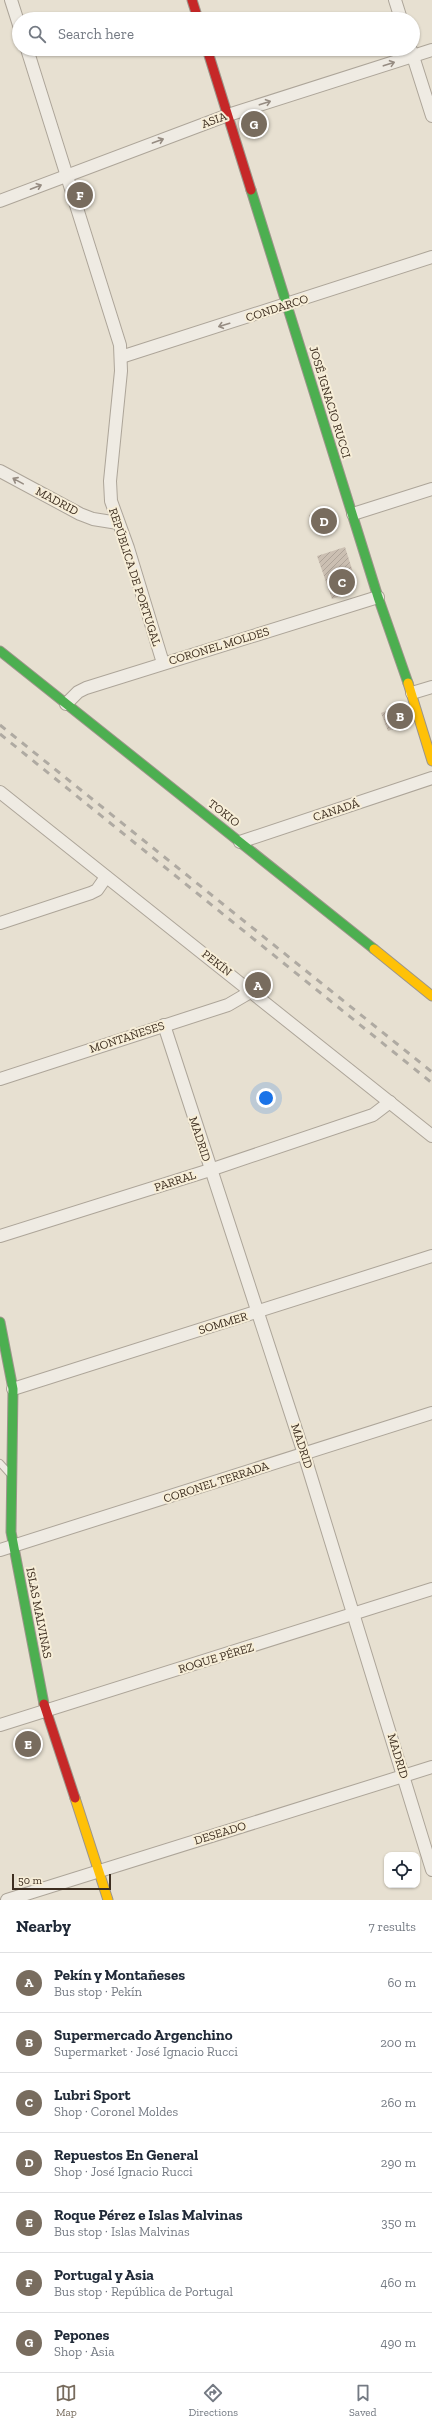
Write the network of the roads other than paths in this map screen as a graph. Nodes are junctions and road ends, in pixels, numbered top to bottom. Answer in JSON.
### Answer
{"nodes":[{"id":1,"x":11,"y":0,"type":"edge"},
{"id":2,"x":192,"y":0,"type":"edge"},
{"id":3,"x":395,"y":0,"type":"edge"},
{"id":4,"x":15,"y":12,"type":"edge"},
{"id":5,"x":196,"y":12,"type":"edge"},
{"id":6,"x":399,"y":12,"type":"edge"},
{"id":7,"x":432,"y":50,"type":"edge"},
{"id":8,"x":420,"y":52,"type":"edge"},
{"id":9,"x":29,"y":56,"type":"edge"},
{"id":10,"x":210,"y":56,"type":"edge"},
{"id":11,"x":403,"y":56,"type":"edge"},
{"id":12,"x":413,"y":56,"type":"edge"},
{"id":13,"x":228,"y":115,"type":"junction"},
{"id":14,"x":432,"y":116,"type":"edge"},
{"id":15,"x":68,"y":175,"type":"junction"},
{"id":16,"x":0,"y":201,"type":"edge"},
{"id":17,"x":432,"y":257,"type":"edge"},
{"id":18,"x":288,"y":304,"type":"junction"},
{"id":19,"x":121,"y":357,"type":"junction"},
{"id":20,"x":0,"y":471,"type":"edge"},
{"id":21,"x":432,"y":489,"type":"edge"},
{"id":22,"x":353,"y":514,"type":"junction"},
{"id":23,"x":118,"y":523,"type":"junction"},
{"id":24,"x":378,"y":597,"type":"junction"},
{"id":25,"x":0,"y":651,"type":"edge"},
{"id":26,"x":163,"y":663,"type":"junction"},
{"id":27,"x":432,"y":687,"type":"edge"},
{"id":28,"x":412,"y":693,"type":"junction"},
{"id":29,"x":66,"y":704,"type":"junction"},
{"id":30,"x":432,"y":761,"type":"edge"},
{"id":31,"x":432,"y":778,"type":"edge"},
{"id":32,"x":0,"y":792,"type":"edge"},
{"id":33,"x":240,"y":842,"type":"junction"},
{"id":34,"x":106,"y":877,"type":"junction"},
{"id":35,"x":0,"y":923,"type":"edge"},
{"id":36,"x":252,"y":991,"type":"junction"},
{"id":37,"x":432,"y":996,"type":"edge"},
{"id":38,"x":164,"y":1025,"type":"junction"},
{"id":39,"x":0,"y":1079,"type":"edge"},
{"id":40,"x":390,"y":1102,"type":"junction"},
{"id":41,"x":432,"y":1136,"type":"edge"},
{"id":42,"x":210,"y":1170,"type":"junction"},
{"id":43,"x":0,"y":1236,"type":"edge"},
{"id":44,"x":432,"y":1256,"type":"edge"},
{"id":45,"x":259,"y":1312,"type":"junction"},
{"id":46,"x":0,"y":1322,"type":"edge"},
{"id":47,"x":10,"y":1365,"type":"junction"},
{"id":48,"x":0,"y":1377,"type":"edge"},
{"id":49,"x":13,"y":1389,"type":"junction"},
{"id":50,"x":432,"y":1413,"type":"edge"},
{"id":51,"x":304,"y":1454,"type":"junction"},
{"id":52,"x":0,"y":1463,"type":"edge"},
{"id":53,"x":12,"y":1477,"type":"junction"},
{"id":54,"x":14,"y":1546,"type":"junction"},
{"id":55,"x":0,"y":1550,"type":"edge"},
{"id":56,"x":432,"y":1589,"type":"edge"},
{"id":57,"x":355,"y":1614,"type":"junction"},
{"id":58,"x":45,"y":1711,"type":"junction"},
{"id":59,"x":0,"y":1725,"type":"edge"},
{"id":60,"x":432,"y":1767,"type":"edge"},
{"id":61,"x":404,"y":1776,"type":"junction"},
{"id":62,"x":432,"y":1870,"type":"edge"},
{"id":63,"x":100,"y":1871,"type":"junction"},
{"id":64,"x":7,"y":1900,"type":"edge"},
{"id":65,"x":108,"y":1900,"type":"edge"}],
"edges":[{"from":1,"to":4,"type":"street"},
{"from":2,"to":5,"type":"street"},
{"from":3,"to":6,"type":"street"},
{"from":7,"to":8,"type":"street","name":"ASIA"},
{"from":9,"to":15,"type":"street","name":"REPÚBLICA DE PORTUGAL"},
{"from":10,"to":13,"type":"street","name":"JOSÉ IGNACIO RUCCI"},
{"from":13,"to":11,"type":"street","name":"ASIA","one_way":true},
{"from":12,"to":14,"type":"street"},
{"from":15,"to":13,"type":"street","name":"ASIA","one_way":true},
{"from":13,"to":18,"type":"street","name":"JOSÉ IGNACIO RUCCI"},
{"from":16,"to":15,"type":"street","name":"ASIA","one_way":true},
{"from":15,"to":19,"type":"street","name":"REPÚBLICA DE PORTUGAL"},
{"from":17,"to":18,"type":"street","name":"CONDARCO"},
{"from":18,"to":19,"type":"street","name":"CONDARCO","one_way":true},
{"from":18,"to":22,"type":"street","name":"JOSÉ IGNACIO RUCCI"},
{"from":19,"to":23,"type":"street","name":"REPÚBLICA DE PORTUGAL"},
{"from":23,"to":20,"type":"street","name":"MADRID","one_way":true},
{"from":21,"to":22,"type":"street"},
{"from":22,"to":24,"type":"street","name":"JOSÉ IGNACIO RUCCI"},
{"from":23,"to":26,"type":"street","name":"REPÚBLICA DE PORTUGAL"},
{"from":24,"to":26,"type":"street","name":"CORONEL MOLDES"},
{"from":24,"to":28,"type":"street","name":"JOSÉ IGNACIO RUCCI"},
{"from":25,"to":29,"type":"street","name":"TOKIO"},
{"from":26,"to":29,"type":"street","name":"CORONEL MOLDES"},
{"from":27,"to":28,"type":"street"},
{"from":28,"to":30,"type":"street","name":"JOSÉ IGNACIO RUCCI"},
{"from":29,"to":33,"type":"street","name":"TOKIO"},
{"from":31,"to":33,"type":"street","name":"CANADÁ"},
{"from":32,"to":34,"type":"street","name":"PEKÍN"},
{"from":33,"to":37,"type":"street","name":"TOKIO"},
{"from":34,"to":35,"type":"street"},
{"from":34,"to":36,"type":"street","name":"PEKÍN"},
{"from":36,"to":38,"type":"street","name":"MONTAÑESES"},
{"from":36,"to":40,"type":"street","name":"PEKÍN"},
{"from":38,"to":39,"type":"street","name":"MONTAÑESES"},
{"from":38,"to":42,"type":"street","name":"MADRID"},
{"from":40,"to":41,"type":"street","name":"PEKÍN"},
{"from":40,"to":42,"type":"street","name":"PARRAL"},
{"from":42,"to":43,"type":"street","name":"PARRAL"},
{"from":42,"to":45,"type":"street","name":"MADRID"},
{"from":44,"to":45,"type":"street","name":"SOMMER"},
{"from":45,"to":49,"type":"street","name":"SOMMER"},
{"from":45,"to":51,"type":"street","name":"MADRID"},
{"from":46,"to":47,"type":"street","name":"ISLAS MALVINAS"},
{"from":47,"to":48,"type":"lane"},
{"from":47,"to":49,"type":"street","name":"ISLAS MALVINAS"},
{"from":49,"to":53,"type":"street","name":"ISLAS MALVINAS"},
{"from":50,"to":51,"type":"street","name":"CORONEL TERRADA"},
{"from":51,"to":54,"type":"street","name":"CORONEL TERRADA"},
{"from":51,"to":57,"type":"street","name":"MADRID"},
{"from":52,"to":53,"type":"lane"},
{"from":53,"to":54,"type":"street","name":"ISLAS MALVINAS"},
{"from":54,"to":55,"type":"street","name":"CORONEL TERRADA"},
{"from":54,"to":58,"type":"street","name":"ISLAS MALVINAS"},
{"from":56,"to":57,"type":"street","name":"ROQUE PÉREZ"},
{"from":57,"to":58,"type":"street","name":"ROQUE PÉREZ"},
{"from":57,"to":61,"type":"street","name":"MADRID"},
{"from":58,"to":59,"type":"street","name":"ROQUE PÉREZ"},
{"from":58,"to":63,"type":"street","name":"ISLAS MALVINAS"},
{"from":60,"to":61,"type":"street","name":"DESEADO"},
{"from":61,"to":62,"type":"street","name":"MADRID"},
{"from":61,"to":63,"type":"street","name":"DESEADO"},
{"from":63,"to":64,"type":"street","name":"DESEADO"},
{"from":63,"to":65,"type":"street","name":"ISLAS MALVINAS"}]}
